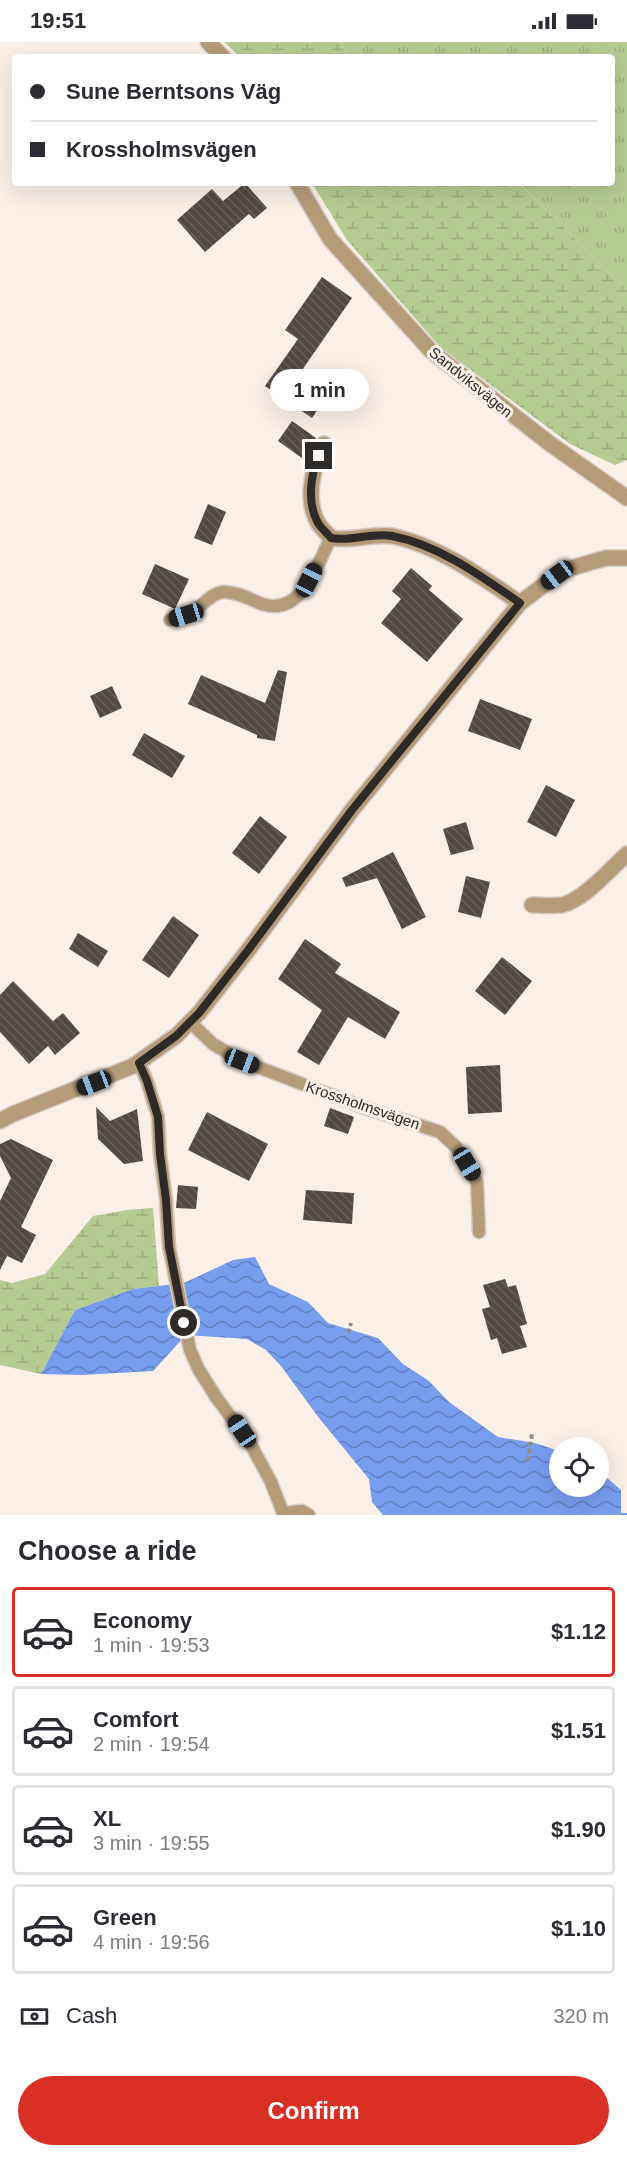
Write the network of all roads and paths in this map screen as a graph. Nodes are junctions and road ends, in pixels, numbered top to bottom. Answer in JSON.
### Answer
{"nodes":[{"id":1,"x":208,"y":42,"type":"edge"},
{"id":2,"x":220,"y":54,"type":"edge"},
{"id":3,"x":299,"y":186,"type":"edge"},
{"id":4,"x":324,"y":444,"type":"dead end"},
{"id":5,"x":627,"y":498,"type":"edge"},
{"id":6,"x":331,"y":538,"type":"junction"},
{"id":7,"x":627,"y":558,"type":"edge"},
{"id":8,"x":520,"y":603,"type":"junction"},
{"id":9,"x":170,"y":620,"type":"dead end"},
{"id":10,"x":627,"y":854,"type":"edge"},
{"id":11,"x":532,"y":905,"type":"dead end"},
{"id":12,"x":190,"y":1022,"type":"junction"},
{"id":13,"x":139,"y":1063,"type":"junction"},
{"id":14,"x":0,"y":1121,"type":"edge"},
{"id":15,"x":479,"y":1232,"type":"dead end"},
{"id":16,"x":351,"y":1323,"type":"dead end"},
{"id":17,"x":348,"y":1333,"type":"dead end"},
{"id":18,"x":532,"y":1434,"type":"dead end"},
{"id":19,"x":528,"y":1461,"type":"dead end"},
{"id":20,"x":309,"y":1515,"type":"edge"}],
"edges":[{"from":1,"to":2,"type":"street"},
{"from":3,"to":5,"type":"street","name":"Sandviksvägen"},
{"from":4,"to":6,"type":"street"},
{"from":6,"to":8,"type":"street"},
{"from":6,"to":9,"type":"lane"},
{"from":7,"to":8,"type":"street"},
{"from":8,"to":12,"type":"street"},
{"from":10,"to":11,"type":"street"},
{"from":12,"to":13,"type":"street"},
{"from":12,"to":15,"type":"lane","name":"Krossholmsvägen"},
{"from":13,"to":14,"type":"street"},
{"from":13,"to":20,"type":"lane"},
{"from":16,"to":17,"type":"path"},
{"from":18,"to":19,"type":"path"}]}
